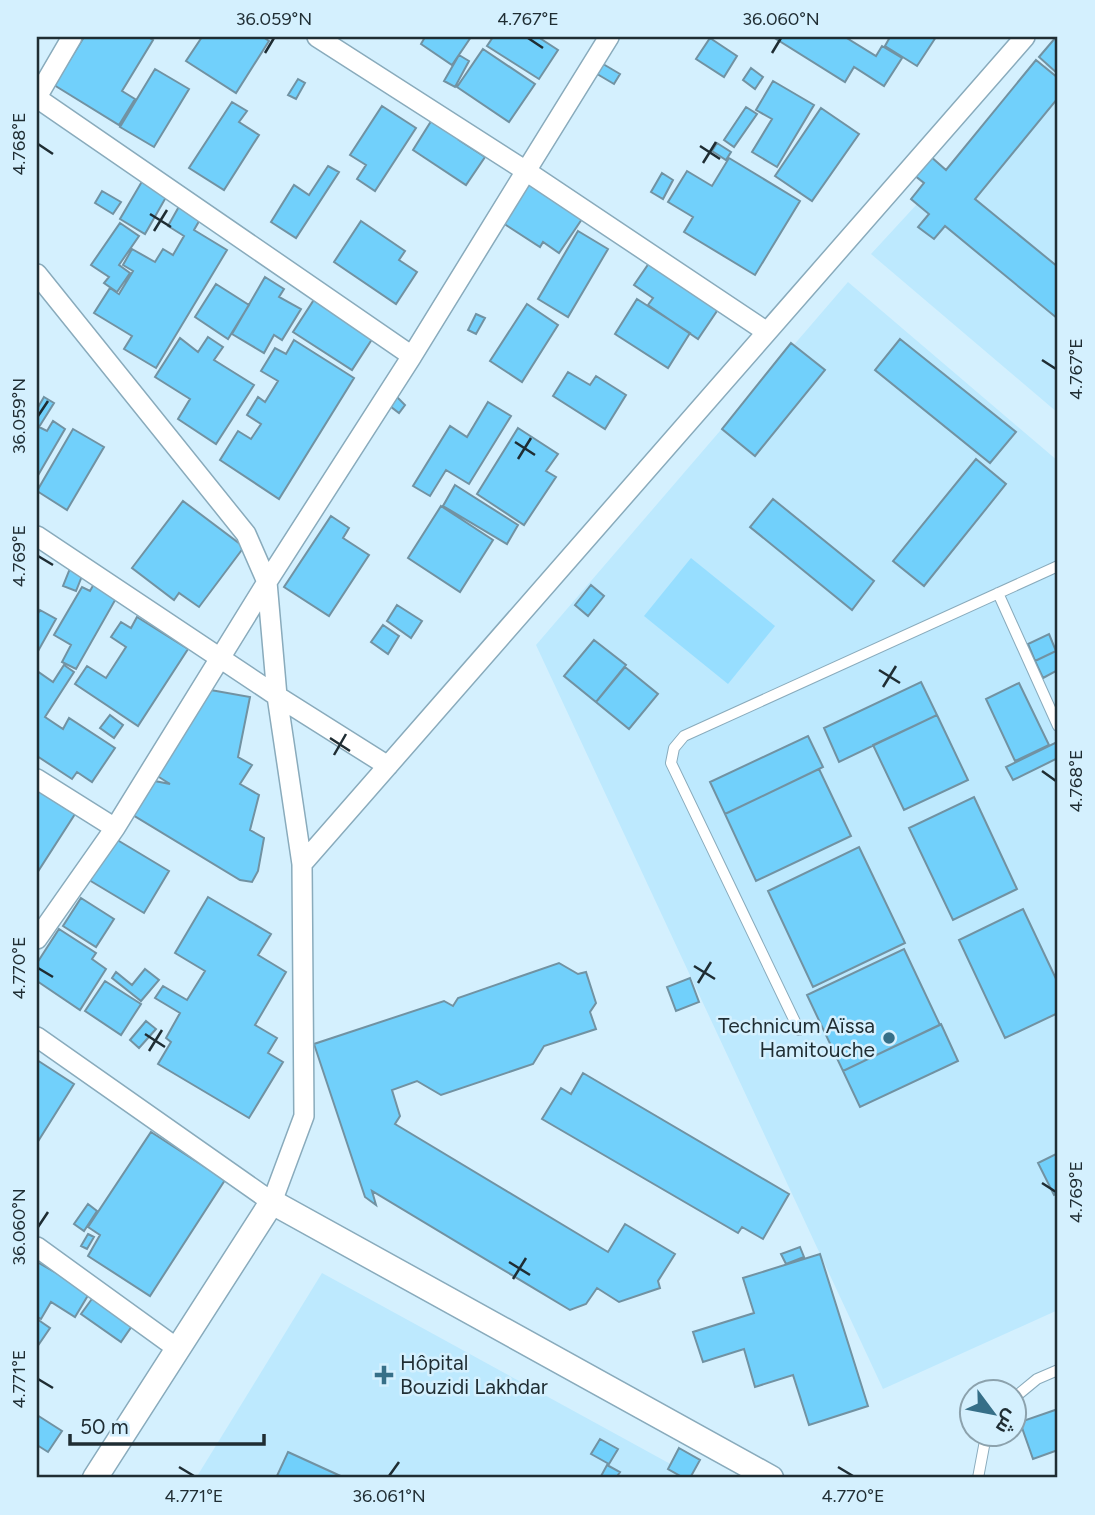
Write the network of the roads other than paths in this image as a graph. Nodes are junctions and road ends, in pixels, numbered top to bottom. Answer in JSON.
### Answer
{"nodes":[{"id":1,"x":72,"y":37,"type":"edge"},
{"id":2,"x":317,"y":37,"type":"edge"},
{"id":3,"x":609,"y":37,"type":"edge"},
{"id":4,"x":1025,"y":37,"type":"edge"},
{"id":5,"x":37,"y":98,"type":"edge"},
{"id":6,"x":526,"y":172,"type":"junction"},
{"id":7,"x":37,"y":274,"type":"edge"},
{"id":8,"x":767,"y":332,"type":"junction"},
{"id":9,"x":412,"y":356,"type":"junction"},
{"id":10,"x":37,"y":536,"type":"edge"},
{"id":11,"x":1058,"y":566,"type":"edge"},
{"id":12,"x":267,"y":582,"type":"junction"},
{"id":13,"x":998,"y":593,"type":"junction"},
{"id":14,"x":220,"y":657,"type":"junction"},
{"id":15,"x":277,"y":696,"type":"junction"},
{"id":16,"x":1058,"y":726,"type":"edge"},
{"id":17,"x":388,"y":765,"type":"junction"},
{"id":18,"x":37,"y":779,"type":"edge"},
{"id":19,"x":115,"y":828,"type":"junction"},
{"id":20,"x":302,"y":864,"type":"junction"},
{"id":21,"x":37,"y":939,"type":"edge"},
{"id":22,"x":799,"y":1030,"type":"dead end"},
{"id":23,"x":37,"y":1037,"type":"edge"},
{"id":24,"x":272,"y":1202,"type":"junction"},
{"id":25,"x":37,"y":1247,"type":"edge"},
{"id":26,"x":178,"y":1349,"type":"junction"},
{"id":27,"x":1058,"y":1370,"type":"edge"},
{"id":28,"x":1028,"y":1386,"type":"edge"},
{"id":29,"x":984,"y":1448,"type":"edge"},
{"id":30,"x":95,"y":1478,"type":"edge"},
{"id":31,"x":771,"y":1478,"type":"edge"},
{"id":32,"x":978,"y":1478,"type":"edge"}],
"edges":[{"from":1,"to":5,"type":"street"},
{"from":2,"to":6,"type":"street"},
{"from":3,"to":6,"type":"street"},
{"from":4,"to":8,"type":"street"},
{"from":5,"to":9,"type":"street"},
{"from":6,"to":8,"type":"street"},
{"from":6,"to":9,"type":"street"},
{"from":7,"to":12,"type":"street"},
{"from":8,"to":17,"type":"street"},
{"from":9,"to":12,"type":"street"},
{"from":10,"to":14,"type":"street"},
{"from":11,"to":13,"type":"lane"},
{"from":12,"to":14,"type":"street"},
{"from":12,"to":15,"type":"street"},
{"from":13,"to":16,"type":"lane"},
{"from":13,"to":22,"type":"lane"},
{"from":14,"to":15,"type":"street"},
{"from":14,"to":19,"type":"street"},
{"from":15,"to":17,"type":"street"},
{"from":15,"to":20,"type":"street"},
{"from":17,"to":20,"type":"street"},
{"from":18,"to":19,"type":"street"},
{"from":19,"to":21,"type":"street"},
{"from":20,"to":24,"type":"street"},
{"from":23,"to":24,"type":"street"},
{"from":24,"to":26,"type":"street"},
{"from":24,"to":31,"type":"street"},
{"from":25,"to":26,"type":"street"},
{"from":26,"to":30,"type":"street"},
{"from":27,"to":28,"type":"lane"},
{"from":29,"to":32,"type":"lane"}]}
